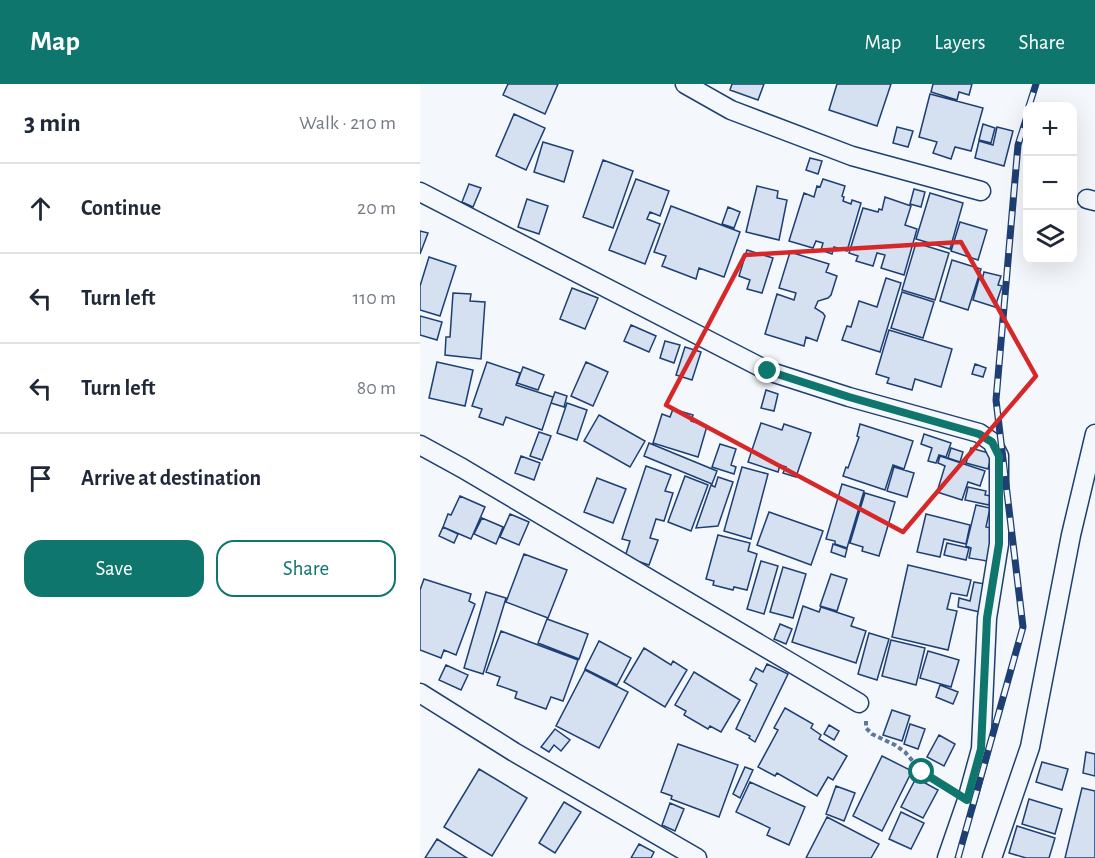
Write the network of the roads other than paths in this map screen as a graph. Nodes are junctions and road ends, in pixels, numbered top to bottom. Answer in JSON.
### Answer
{"nodes":[{"id":1,"x":685,"y":84,"type":"edge"},
{"id":2,"x":981,"y":191,"type":"dead end"},
{"id":3,"x":420,"y":192,"type":"edge"},
{"id":4,"x":1095,"y":434,"type":"edge"},
{"id":5,"x":420,"y":445,"type":"edge"},
{"id":6,"x":420,"y":693,"type":"edge"},
{"id":7,"x":859,"y":704,"type":"road end"},
{"id":8,"x":697,"y":858,"type":"edge"},
{"id":9,"x":947,"y":858,"type":"edge"},
{"id":10,"x":992,"y":858,"type":"edge"}],
"edges":[{"from":1,"to":2,"type":"street"},
{"from":3,"to":9,"type":"street"},
{"from":4,"to":10,"type":"street"},
{"from":5,"to":7,"type":"street"},
{"from":6,"to":8,"type":"street"}]}
